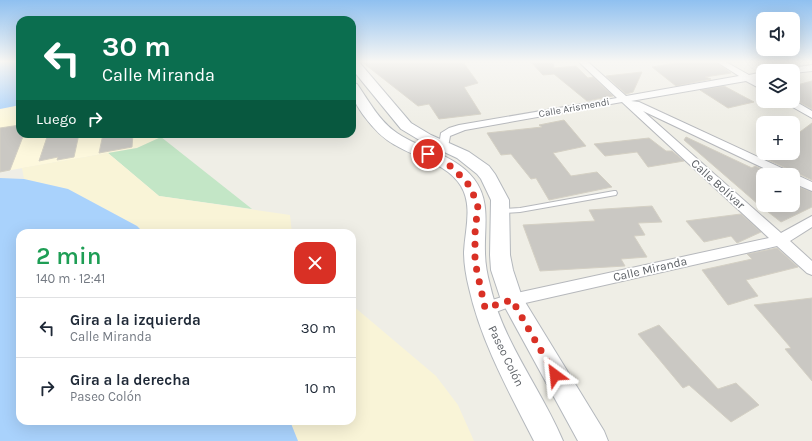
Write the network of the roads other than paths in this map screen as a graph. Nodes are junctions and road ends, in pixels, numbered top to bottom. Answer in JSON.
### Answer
{"nodes":[{"id":1,"x":370,"y":83,"type":"edge"},
{"id":2,"x":606,"y":83,"type":"edge"},
{"id":3,"x":713,"y":83,"type":"edge"},
{"id":4,"x":356,"y":92,"type":"edge"},
{"id":5,"x":624,"y":98,"type":"junction"},
{"id":6,"x":800,"y":108,"type":"edge"},
{"id":7,"x":812,"y":115,"type":"edge"},
{"id":8,"x":411,"y":130,"type":"junction"},
{"id":9,"x":391,"y":136,"type":"junction"},
{"id":10,"x":444,"y":145,"type":"junction"},
{"id":11,"x":772,"y":168,"type":"edge"},
{"id":12,"x":800,"y":181,"type":"edge"},
{"id":13,"x":812,"y":187,"type":"edge"},
{"id":14,"x":614,"y":193,"type":"dead end"},
{"id":15,"x":501,"y":211,"type":"junction"},
{"id":16,"x":812,"y":221,"type":"edge"},
{"id":17,"x":780,"y":240,"type":"junction"},
{"id":18,"x":812,"y":269,"type":"edge"},
{"id":19,"x":512,"y":300,"type":"junction"},
{"id":20,"x":485,"y":308,"type":"junction"},
{"id":21,"x":549,"y":441,"type":"edge"},
{"id":22,"x":594,"y":441,"type":"edge"}],
"edges":[{"from":1,"to":8,"type":"street"},
{"from":2,"to":5,"type":"street"},
{"from":3,"to":5,"type":"street","name":"Calle Arismendi"},
{"from":4,"to":9,"type":"street","name":"Paseo Colón"},
{"from":5,"to":10,"type":"street","name":"Calle Arismendi"},
{"from":5,"to":11,"type":"street"},
{"from":5,"to":17,"type":"street","name":"Calle Bolívar"},
{"from":6,"to":7,"type":"street"},
{"from":8,"to":9,"type":"street"},
{"from":8,"to":10,"type":"street"},
{"from":9,"to":20,"type":"street","name":"Paseo Colón"},
{"from":10,"to":15,"type":"street"},
{"from":12,"to":13,"type":"street"},
{"from":14,"to":15,"type":"lane"},
{"from":15,"to":19,"type":"street"},
{"from":16,"to":17,"type":"street","name":"Calle Miranda"},
{"from":17,"to":18,"type":"street","name":"Calle Bolívar"},
{"from":17,"to":19,"type":"street","name":"Calle Miranda"},
{"from":19,"to":20,"type":"street","name":"Calle Miranda"},
{"from":19,"to":22,"type":"street"},
{"from":20,"to":21,"type":"street","name":"Paseo Colón"}]}
